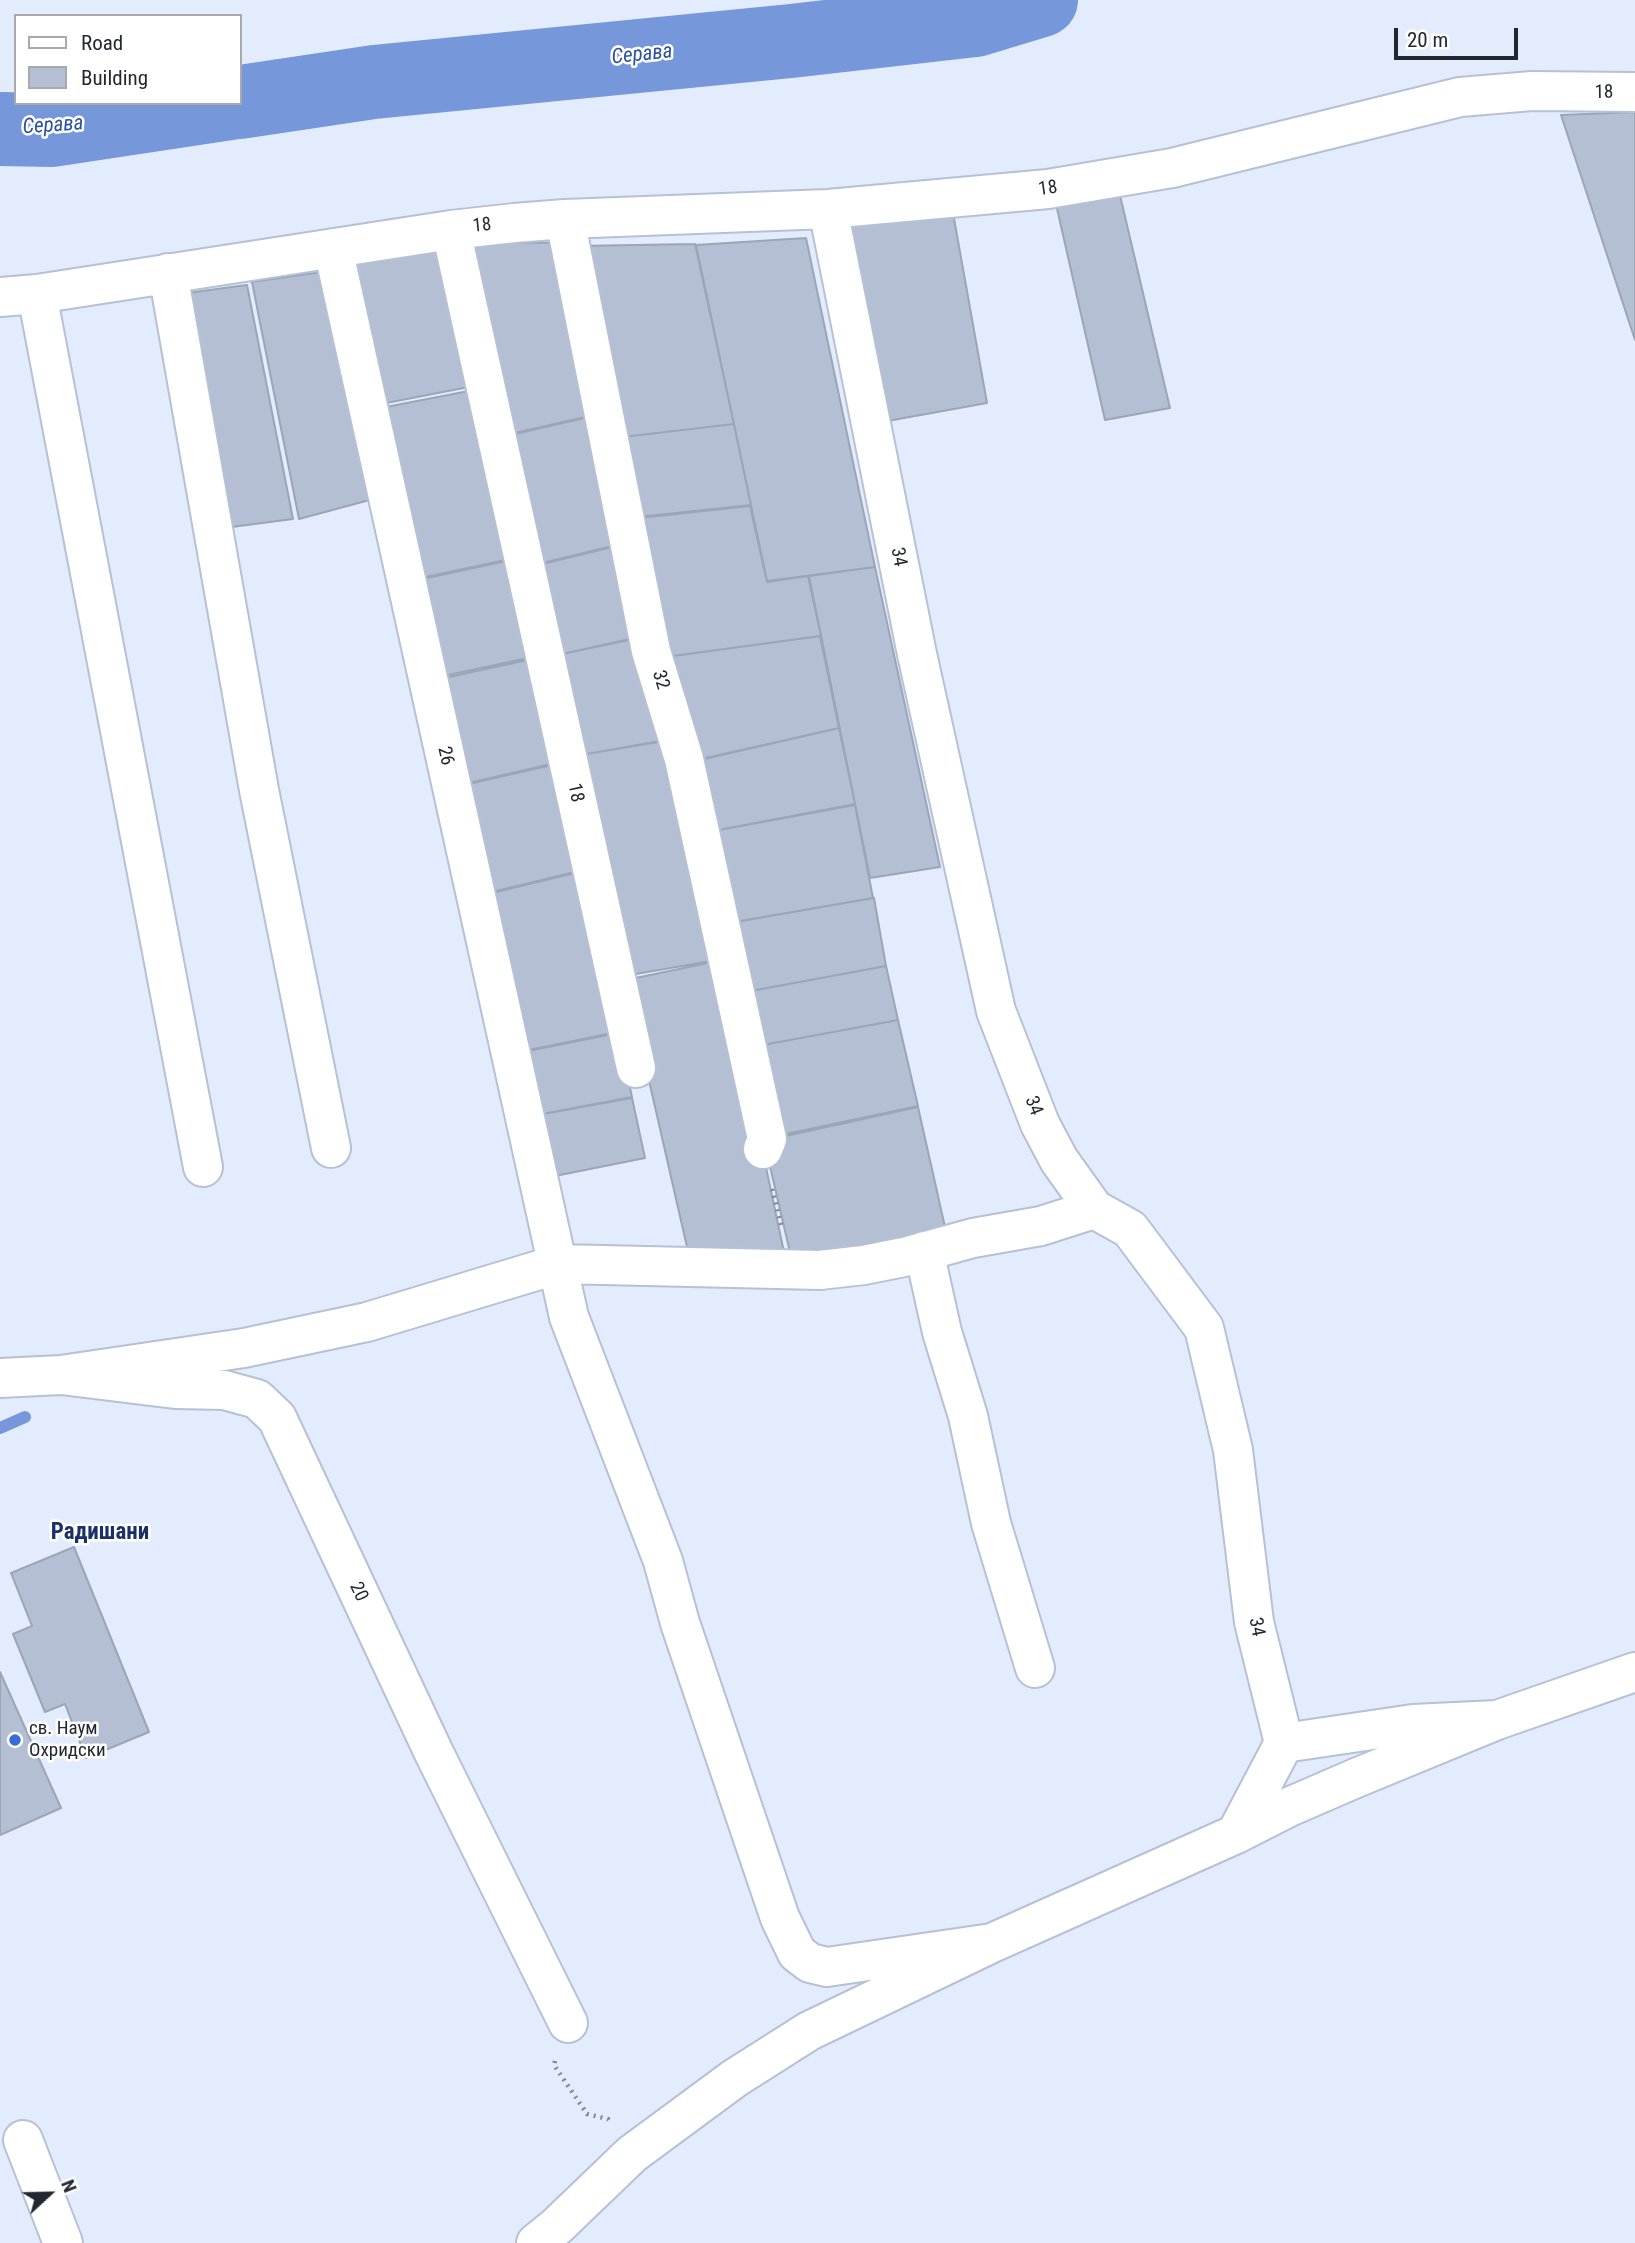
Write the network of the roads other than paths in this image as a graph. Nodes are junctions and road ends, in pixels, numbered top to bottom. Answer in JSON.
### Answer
{"nodes":[{"id":1,"x":1635,"y":92,"type":"edge"},
{"id":2,"x":828,"y":209,"type":"junction"},
{"id":3,"x":565,"y":219,"type":"junction"},
{"id":4,"x":451,"y":230,"type":"junction"},
{"id":5,"x":333,"y":247,"type":"junction"},
{"id":6,"x":168,"y":273,"type":"junction"},
{"id":7,"x":18,"y":296,"type":"edge"},
{"id":8,"x":636,"y":1068,"type":"dead end"},
{"id":9,"x":765,"y":1144,"type":"road end"},
{"id":10,"x":331,"y":1147,"type":"dead end"},
{"id":11,"x":203,"y":1167,"type":"dead end"},
{"id":12,"x":1094,"y":1209,"type":"junction"},
{"id":13,"x":924,"y":1251,"type":"junction"},
{"id":14,"x":559,"y":1264,"type":"junction"},
{"id":15,"x":61,"y":1375,"type":"junction"},
{"id":16,"x":0,"y":1378,"type":"edge"},
{"id":17,"x":1034,"y":1668,"type":"dead end"},
{"id":18,"x":1635,"y":1672,"type":"edge"},
{"id":19,"x":1497,"y":1720,"type":"junction"},
{"id":20,"x":1284,"y":1743,"type":"junction"},
{"id":21,"x":1236,"y":1834,"type":"junction"},
{"id":22,"x":992,"y":1943,"type":"junction"},
{"id":23,"x":568,"y":2023,"type":"road end"},
{"id":24,"x":23,"y":2140,"type":"dead end"},
{"id":25,"x":63,"y":2243,"type":"edge"},
{"id":26,"x":536,"y":2243,"type":"edge"}],
"edges":[{"from":1,"to":2,"type":"street","name":"18"},
{"from":2,"to":3,"type":"street","name":"18"},
{"from":2,"to":12,"type":"street","name":"34"},
{"from":3,"to":4,"type":"street","name":"18"},
{"from":3,"to":9,"type":"street","name":"32"},
{"from":4,"to":5,"type":"street","name":"18"},
{"from":4,"to":8,"type":"street","name":"18"},
{"from":5,"to":6,"type":"street","name":"18"},
{"from":5,"to":14,"type":"street","name":"26"},
{"from":6,"to":7,"type":"street","name":"18"},
{"from":6,"to":10,"type":"street"},
{"from":7,"to":11,"type":"street"},
{"from":12,"to":13,"type":"street"},
{"from":12,"to":20,"type":"street","name":"34"},
{"from":13,"to":14,"type":"street"},
{"from":13,"to":17,"type":"street"},
{"from":14,"to":15,"type":"street"},
{"from":14,"to":22,"type":"street","name":"26"},
{"from":15,"to":16,"type":"street","name":"20"},
{"from":15,"to":23,"type":"street","name":"20"},
{"from":18,"to":19,"type":"street"},
{"from":19,"to":20,"type":"street"},
{"from":19,"to":21,"type":"street"},
{"from":20,"to":21,"type":"street"},
{"from":21,"to":22,"type":"street"},
{"from":22,"to":26,"type":"street"},
{"from":24,"to":25,"type":"street"}]}
